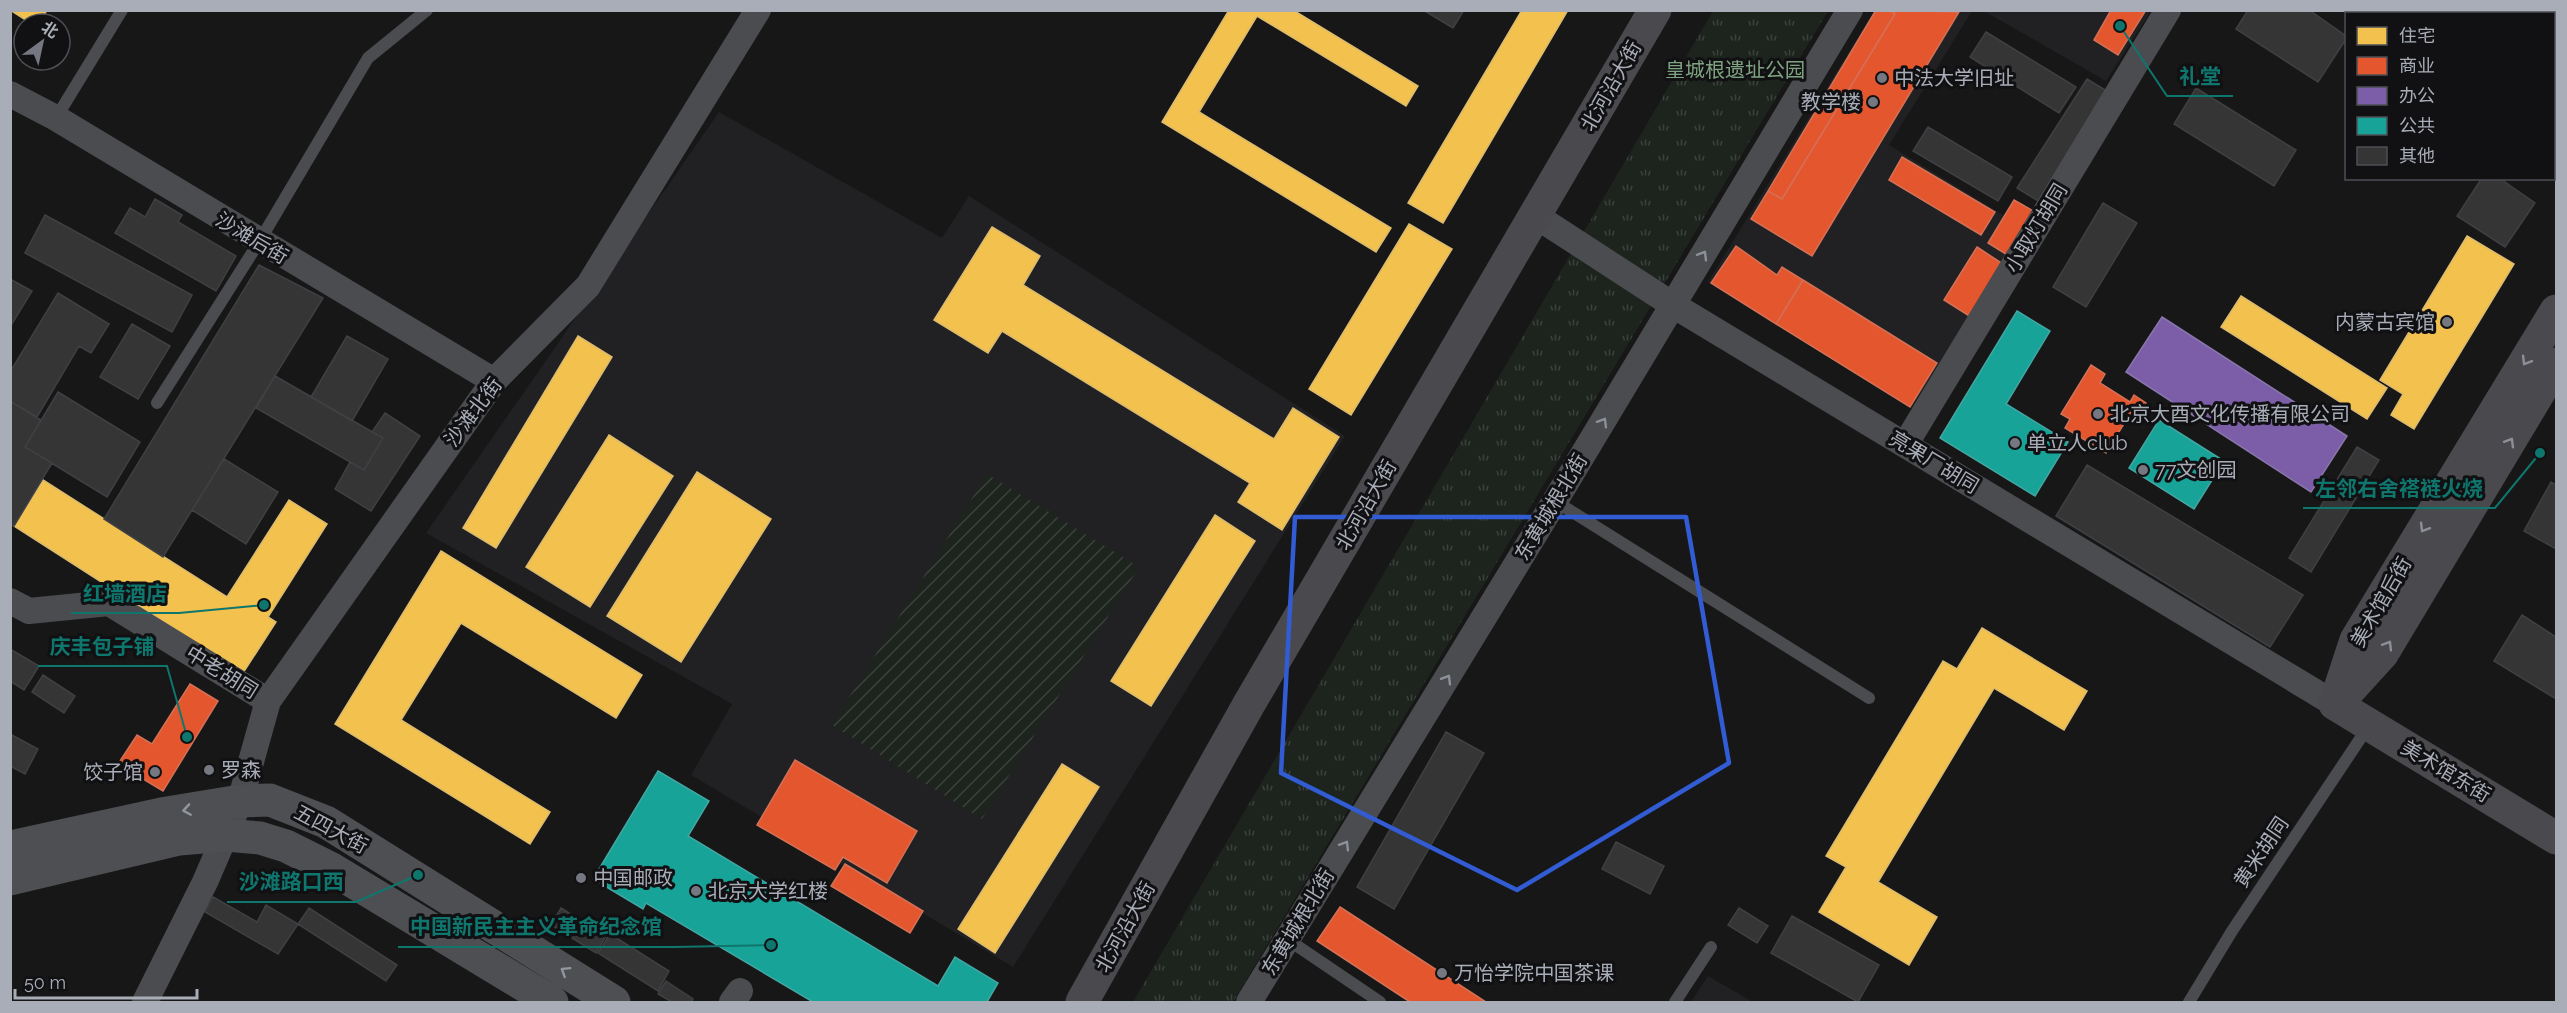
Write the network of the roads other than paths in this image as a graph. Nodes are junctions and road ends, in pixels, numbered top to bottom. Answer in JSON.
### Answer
{"nodes":[{"id":1,"x":122,"y":10,"type":"edge"},
{"id":2,"x":427,"y":10,"type":"edge"},
{"id":3,"x":758,"y":10,"type":"edge"},
{"id":4,"x":1655,"y":10,"type":"edge"},
{"id":5,"x":1850,"y":10,"type":"edge"},
{"id":6,"x":2168,"y":10,"type":"edge"},
{"id":7,"x":10,"y":94,"type":"edge"},
{"id":8,"x":56,"y":118,"type":"junction"},
{"id":9,"x":1536,"y":216,"type":"junction"},
{"id":10,"x":259,"y":242,"type":"junction"},
{"id":11,"x":1673,"y":305,"type":"junction"},
{"id":12,"x":2556,"y":311,"type":"edge"},
{"id":13,"x":2556,"y":364,"type":"edge"},
{"id":14,"x":494,"y":381,"type":"junction"},
{"id":15,"x":157,"y":403,"type":"dead end"},
{"id":16,"x":1905,"y":445,"type":"junction"},
{"id":17,"x":1555,"y":501,"type":"junction"},
{"id":18,"x":10,"y":600,"type":"edge"},
{"id":19,"x":1869,"y":698,"type":"dead end"},
{"id":20,"x":268,"y":700,"type":"junction"},
{"id":21,"x":2335,"y":704,"type":"junction"},
{"id":22,"x":2369,"y":725,"type":"junction"},
{"id":23,"x":240,"y":801,"type":"junction"},
{"id":24,"x":226,"y":835,"type":"junction"},
{"id":25,"x":2556,"y":838,"type":"edge"},
{"id":26,"x":10,"y":847,"type":"edge"},
{"id":27,"x":10,"y":879,"type":"edge"},
{"id":28,"x":1287,"y":939,"type":"junction"},
{"id":29,"x":1711,"y":947,"type":"dead end"},
{"id":30,"x":145,"y":1002,"type":"edge"},
{"id":31,"x":552,"y":1002,"type":"edge"},
{"id":32,"x":614,"y":1002,"type":"edge"},
{"id":33,"x":1082,"y":1002,"type":"edge"},
{"id":34,"x":1249,"y":1002,"type":"edge"},
{"id":35,"x":1380,"y":1002,"type":"edge"},
{"id":36,"x":1675,"y":1002,"type":"edge"},
{"id":37,"x":2189,"y":1002,"type":"edge"}],
"edges":[{"from":1,"to":8,"type":"lane"},
{"from":2,"to":10,"type":"lane"},
{"from":3,"to":14,"type":"street","name":"沙滩北街"},
{"from":4,"to":9,"type":"main road","name":"北河沿大街"},
{"from":11,"to":5,"type":"street","name":"东黄城根北街","one_way":true},
{"from":6,"to":16,"type":"street","name":"小取灯胡同"},
{"from":7,"to":8,"type":"street","name":"沙滩后街"},
{"from":8,"to":10,"type":"street","name":"沙滩后街"},
{"from":9,"to":11,"type":"street","name":"亮果厂胡同"},
{"from":9,"to":33,"type":"main road","name":"北河沿大街"},
{"from":10,"to":14,"type":"street","name":"沙滩后街"},
{"from":10,"to":15,"type":"lane"},
{"from":11,"to":16,"type":"street","name":"亮果厂胡同"},
{"from":17,"to":11,"type":"street","name":"东黄城根北街","one_way":true},
{"from":12,"to":21,"type":"main road","name":"美术馆后街","one_way":true},
{"from":21,"to":13,"type":"main road","name":"美术馆后街","one_way":true},
{"from":14,"to":20,"type":"street","name":"沙滩北街"},
{"from":16,"to":21,"type":"street","name":"亮果厂胡同"},
{"from":17,"to":19,"type":"lane"},
{"from":28,"to":17,"type":"street","name":"东黄城根北街","one_way":true},
{"from":18,"to":20,"type":"street","name":"中老胡同"},
{"from":20,"to":23,"type":"street","name":"沙滩北街"},
{"from":21,"to":22,"type":"main road","name":"美术馆东街"},
{"from":22,"to":25,"type":"main road","name":"美术馆东街"},
{"from":22,"to":37,"type":"lane","name":"黄米胡同"},
{"from":23,"to":24,"type":"street","name":"沙滩北街"},
{"from":23,"to":26,"type":"main road","name":"五四大街","one_way":true},
{"from":32,"to":23,"type":"main road","name":"五四大街","one_way":true},
{"from":24,"to":27,"type":"main road","name":"五四大街"},
{"from":24,"to":30,"type":"street","name":"沙滩北街"},
{"from":24,"to":31,"type":"main road","name":"五四大街"},
{"from":28,"to":34,"type":"street","name":"东黄城根北街"},
{"from":28,"to":35,"type":"lane"},
{"from":29,"to":36,"type":"lane"}]}
